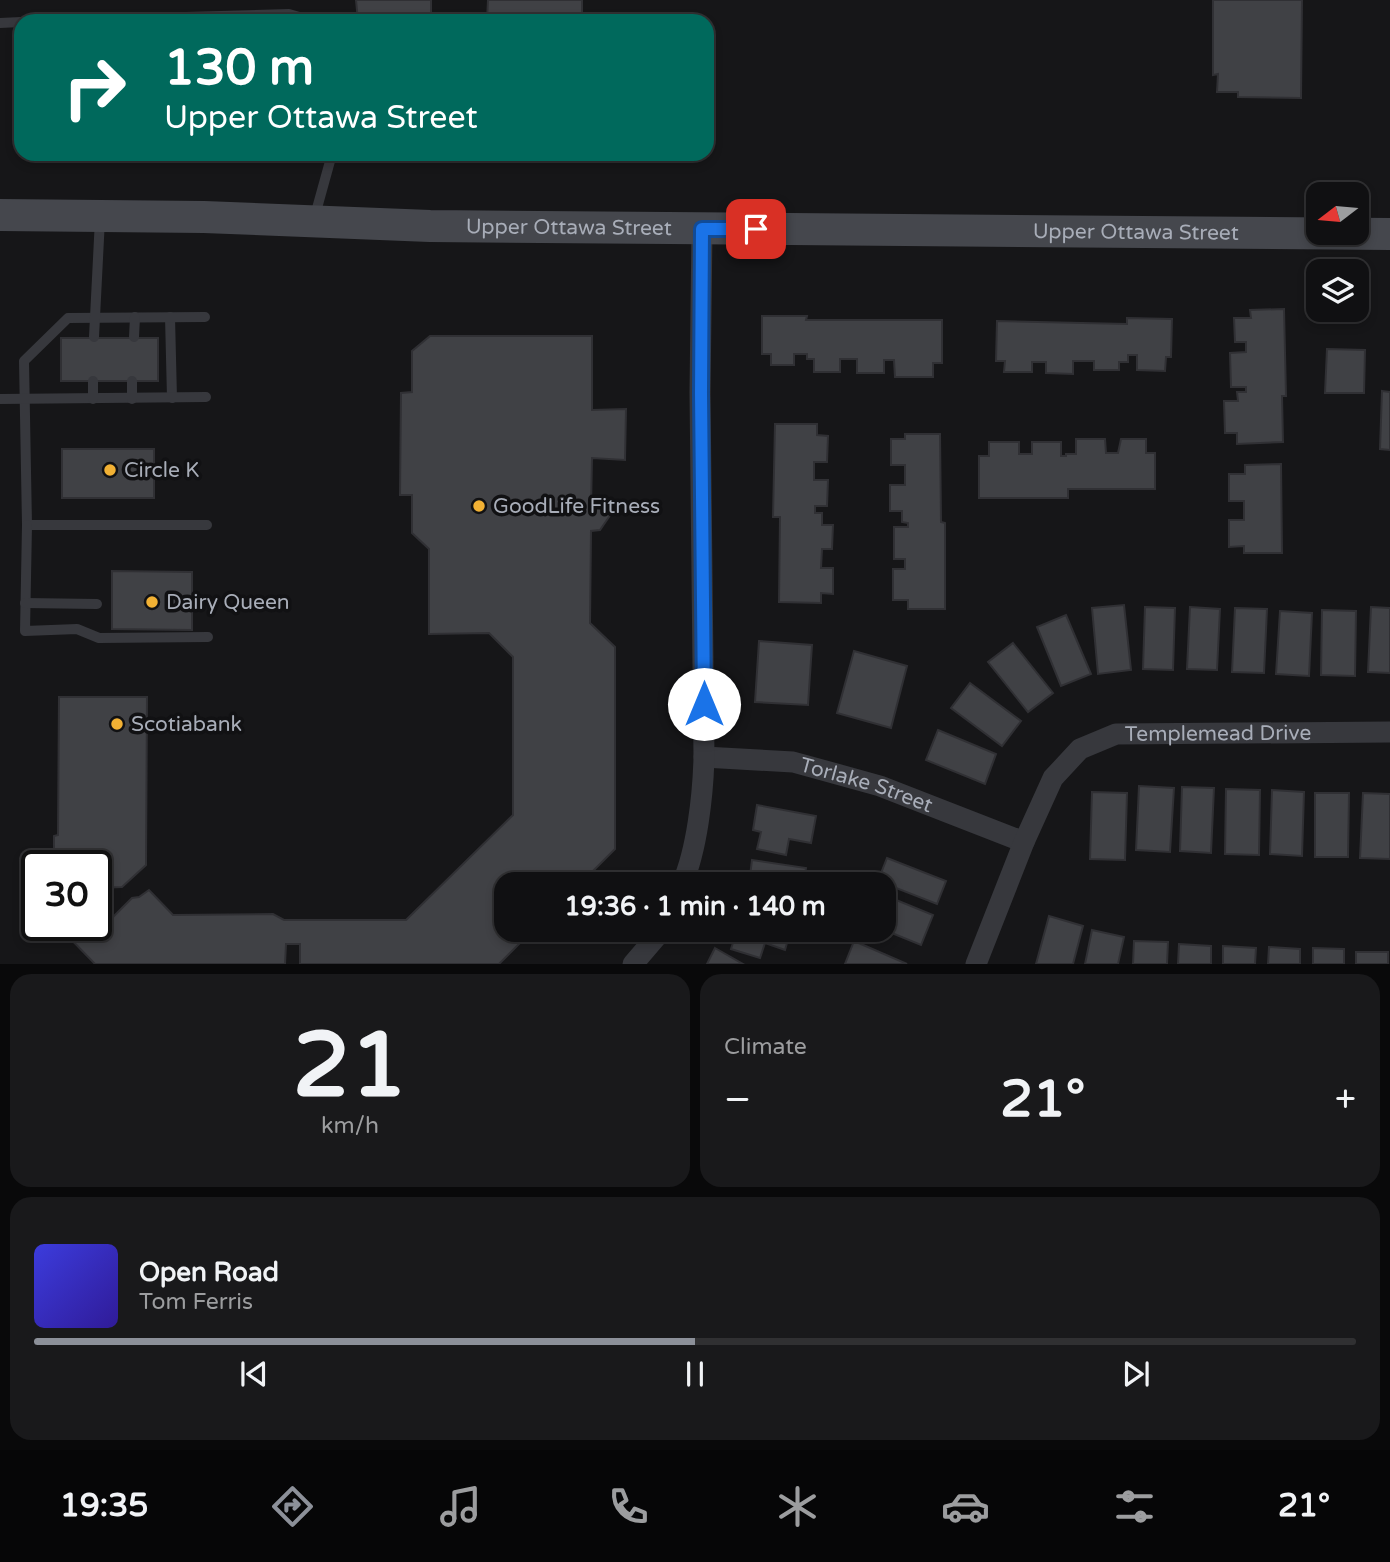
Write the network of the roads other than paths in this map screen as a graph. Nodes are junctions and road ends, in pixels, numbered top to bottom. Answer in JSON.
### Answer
{"nodes":[{"id":1,"x":330,"y":161,"type":"edge"},
{"id":2,"x":0,"y":215,"type":"edge"},
{"id":3,"x":100,"y":216,"type":"junction"},
{"id":4,"x":314,"y":221,"type":"junction"},
{"id":5,"x":702,"y":229,"type":"junction"},
{"id":6,"x":1390,"y":234,"type":"edge"},
{"id":7,"x":94,"y":317,"type":"junction"},
{"id":8,"x":135,"y":317,"type":"junction"},
{"id":9,"x":170,"y":317,"type":"junction"},
{"id":10,"x":205,"y":317,"type":"dead end"},
{"id":11,"x":94,"y":337,"type":"dead end"},
{"id":12,"x":134,"y":337,"type":"dead end"},
{"id":13,"x":93,"y":381,"type":"dead end"},
{"id":14,"x":132,"y":381,"type":"dead end"},
{"id":15,"x":206,"y":397,"type":"dead end"},
{"id":16,"x":93,"y":398,"type":"junction"},
{"id":17,"x":132,"y":398,"type":"junction"},
{"id":18,"x":172,"y":398,"type":"junction"},
{"id":19,"x":0,"y":399,"type":"edge"},
{"id":20,"x":25,"y":399,"type":"junction"},
{"id":21,"x":27,"y":525,"type":"junction"},
{"id":22,"x":207,"y":525,"type":"dead end"},
{"id":23,"x":26,"y":603,"type":"junction"},
{"id":24,"x":97,"y":604,"type":"dead end"},
{"id":25,"x":208,"y":637,"type":"dead end"},
{"id":26,"x":1390,"y":732,"type":"edge"},
{"id":27,"x":704,"y":757,"type":"junction"},
{"id":28,"x":1024,"y":842,"type":"junction"},
{"id":29,"x":687,"y":872,"type":"edge"},
{"id":30,"x":652,"y":942,"type":"edge"},
{"id":31,"x":633,"y":964,"type":"edge"},
{"id":32,"x":976,"y":964,"type":"edge"}],
"edges":[{"from":1,"to":4,"type":"lane"},
{"from":2,"to":3,"type":"main road","name":"Upper Ottawa Street"},
{"from":3,"to":4,"type":"main road","name":"Upper Ottawa Street"},
{"from":3,"to":7,"type":"lane"},
{"from":4,"to":5,"type":"main road","name":"Upper Ottawa Street"},
{"from":5,"to":6,"type":"main road","name":"Upper Ottawa Street"},
{"from":5,"to":27,"type":"street"},
{"from":7,"to":8,"type":"lane"},
{"from":7,"to":11,"type":"lane"},
{"from":7,"to":20,"type":"lane"},
{"from":8,"to":9,"type":"lane"},
{"from":8,"to":12,"type":"lane"},
{"from":9,"to":10,"type":"lane"},
{"from":9,"to":18,"type":"lane"},
{"from":13,"to":16,"type":"lane"},
{"from":14,"to":17,"type":"lane"},
{"from":15,"to":18,"type":"lane"},
{"from":16,"to":17,"type":"lane"},
{"from":16,"to":20,"type":"lane"},
{"from":17,"to":18,"type":"lane"},
{"from":19,"to":20,"type":"lane"},
{"from":20,"to":21,"type":"lane"},
{"from":21,"to":22,"type":"lane"},
{"from":21,"to":23,"type":"lane"},
{"from":23,"to":24,"type":"lane"},
{"from":23,"to":25,"type":"lane"},
{"from":26,"to":28,"type":"street","name":"Templemead Drive"},
{"from":27,"to":28,"type":"street","name":"Torlake Street"},
{"from":27,"to":29,"type":"street"},
{"from":28,"to":32,"type":"street","name":"Templemead Drive"},
{"from":30,"to":31,"type":"street"}]}
